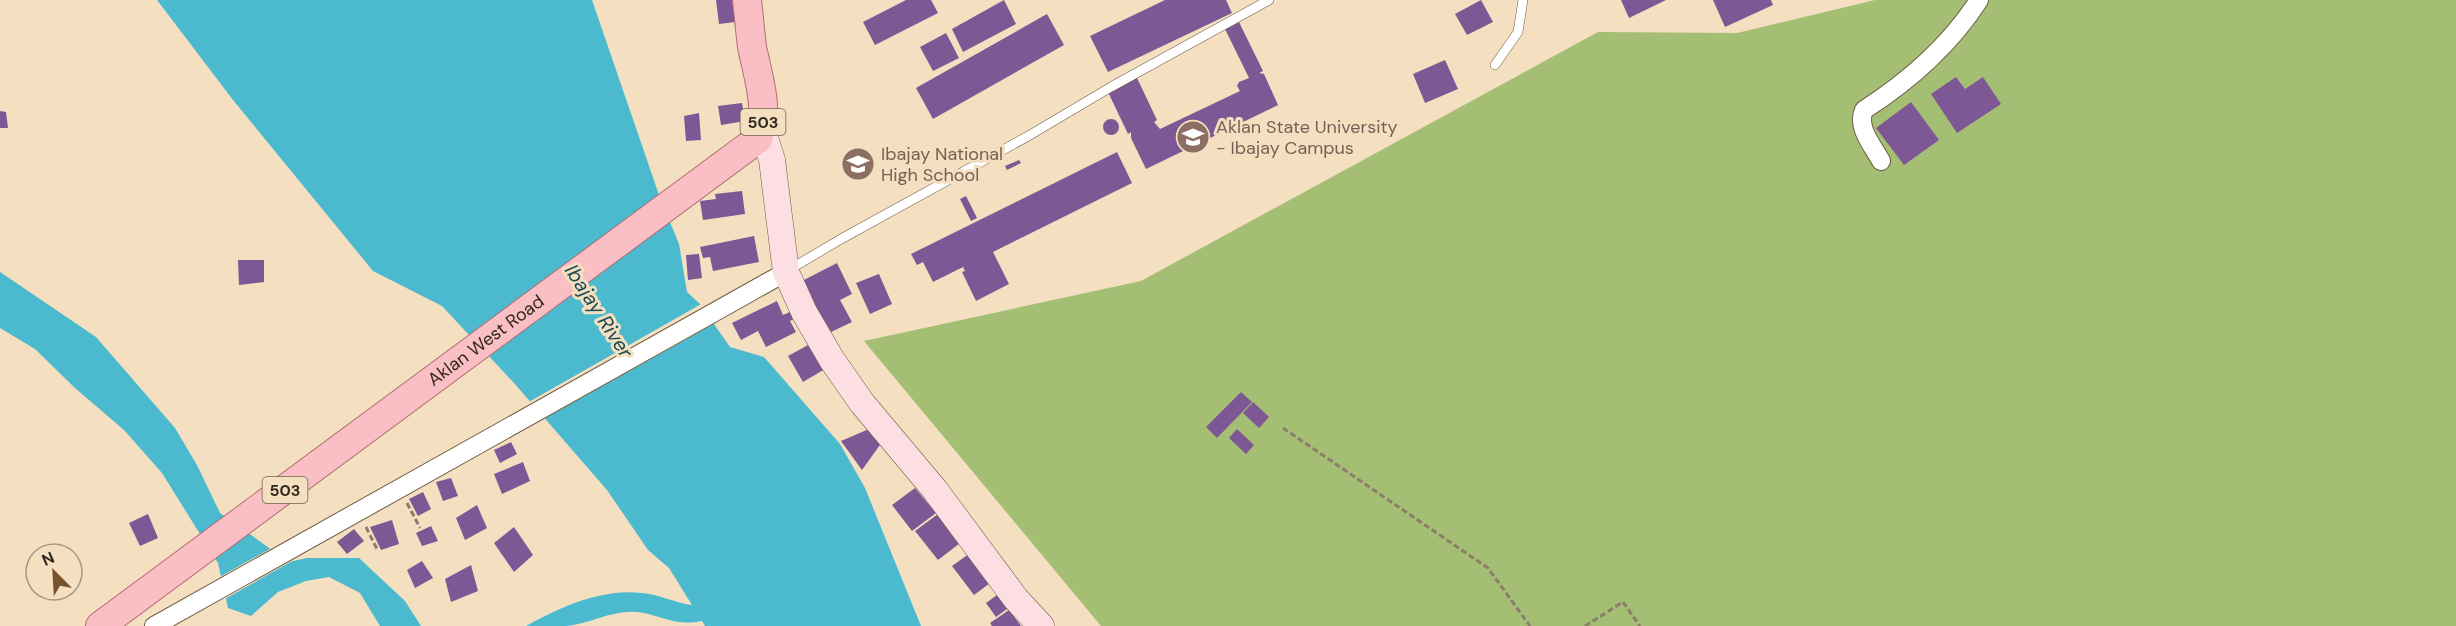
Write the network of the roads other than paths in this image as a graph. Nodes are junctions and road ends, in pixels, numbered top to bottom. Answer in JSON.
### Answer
{"nodes":[{"id":1,"x":747,"y":0,"type":"edge"},
{"id":2,"x":1269,"y":0,"type":"edge"},
{"id":3,"x":1523,"y":0,"type":"edge"},
{"id":4,"x":1979,"y":0,"type":"edge"},
{"id":5,"x":1495,"y":65,"type":"dead end"},
{"id":6,"x":762,"y":128,"type":"junction"},
{"id":7,"x":1881,"y":161,"type":"dead end"},
{"id":8,"x":786,"y":272,"type":"junction"},
{"id":9,"x":100,"y":626,"type":"edge"},
{"id":10,"x":154,"y":626,"type":"edge"},
{"id":11,"x":1041,"y":626,"type":"edge"}],
"edges":[{"from":1,"to":6,"type":"main road","number":"503"},
{"from":2,"to":8,"type":"lane"},
{"from":3,"to":5,"type":"lane"},
{"from":4,"to":7,"type":"street"},
{"from":6,"to":8,"type":"street"},
{"from":6,"to":9,"type":"main road","name":"Aklan West Road","number":"503"},
{"from":8,"to":10,"type":"street"},
{"from":8,"to":11,"type":"street"}]}
